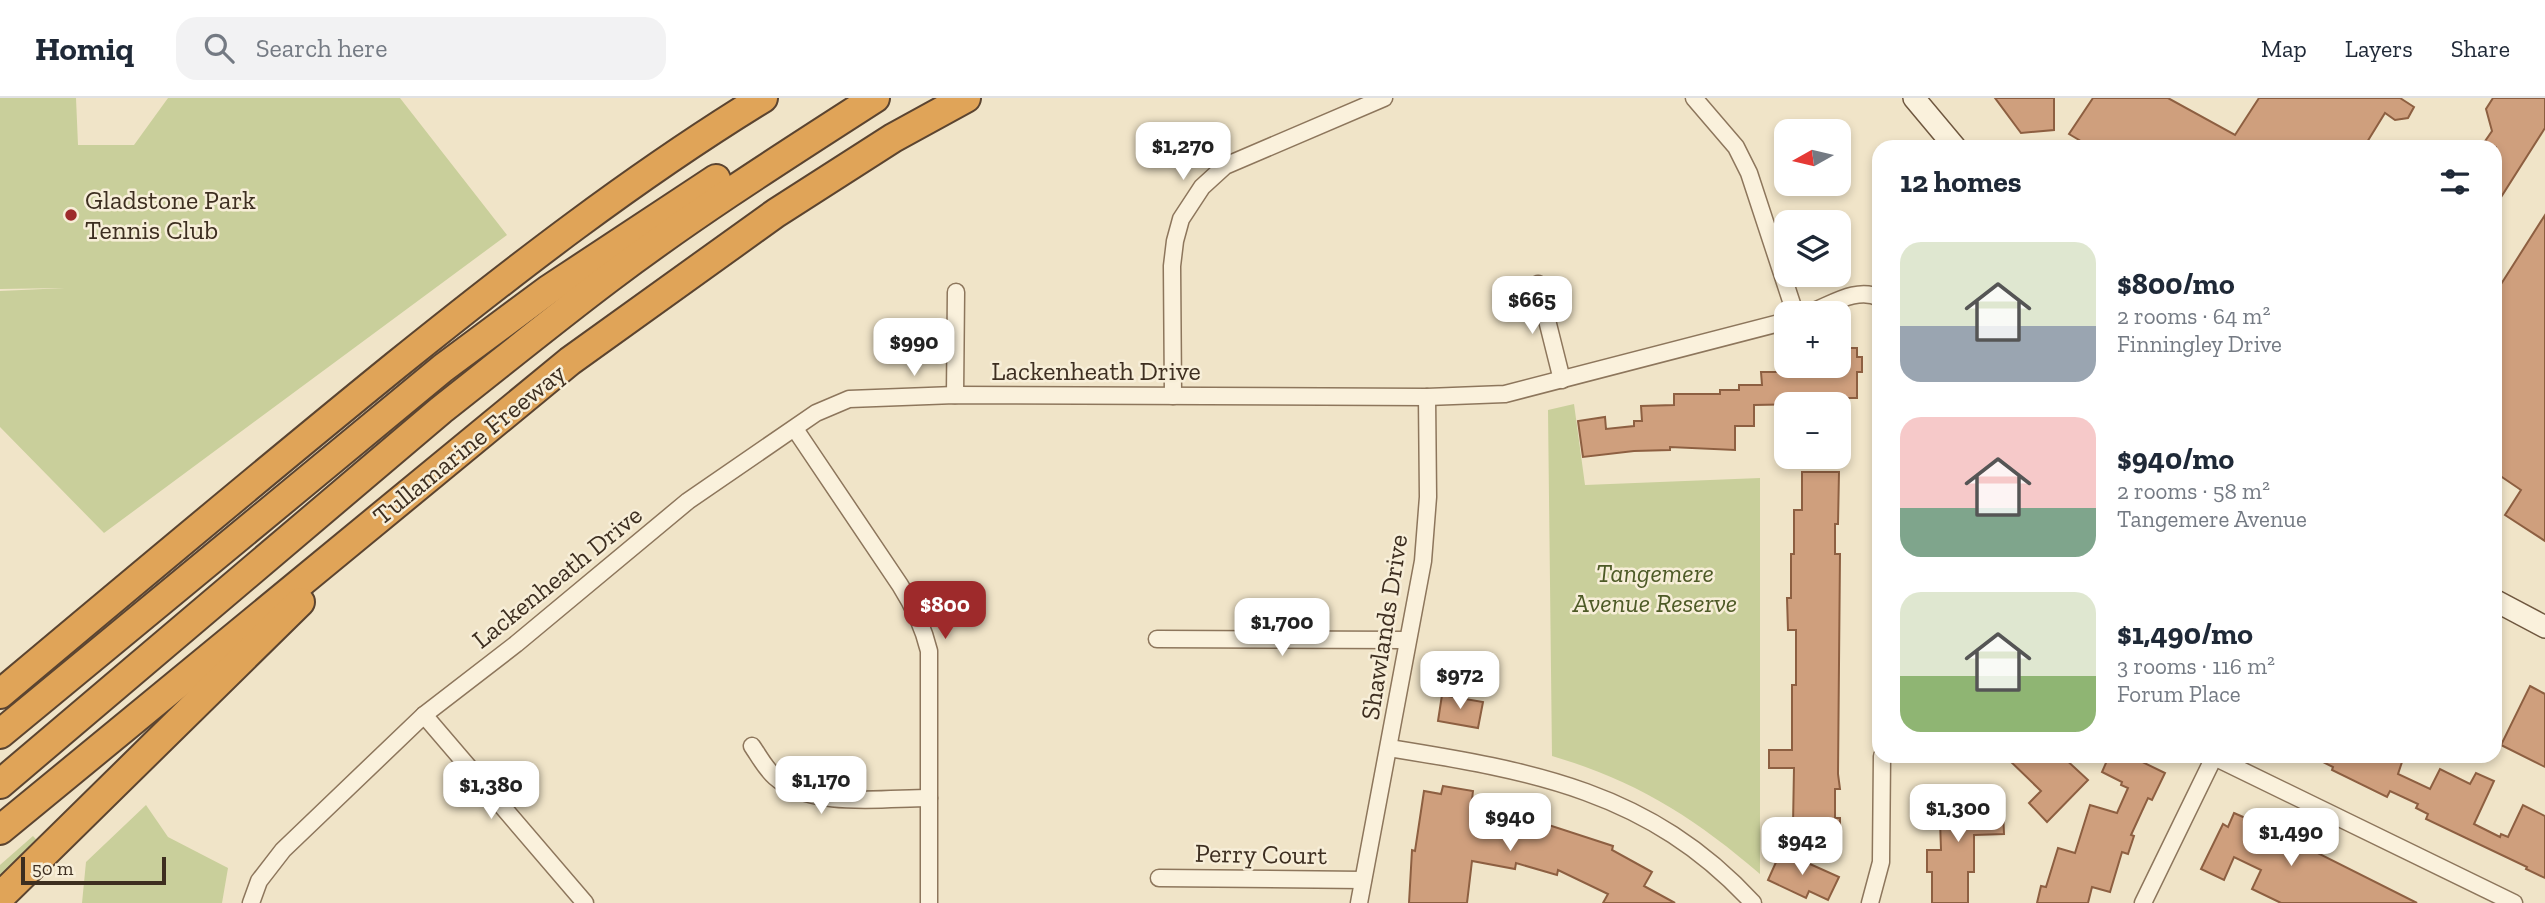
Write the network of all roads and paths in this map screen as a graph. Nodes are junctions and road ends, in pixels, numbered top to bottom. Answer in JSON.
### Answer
{"nodes":[{"id":1,"x":763,"y":98,"type":"edge"},
{"id":2,"x":856,"y":98,"type":"edge"},
{"id":3,"x":875,"y":98,"type":"edge"},
{"id":4,"x":966,"y":98,"type":"edge"},
{"id":5,"x":1384,"y":98,"type":"edge"},
{"id":6,"x":1694,"y":98,"type":"edge"},
{"id":7,"x":1914,"y":98,"type":"edge"},
{"id":8,"x":1949,"y":140,"type":"edge"},
{"id":9,"x":1538,"y":284,"type":"dead end"},
{"id":10,"x":956,"y":292,"type":"dead end"},
{"id":11,"x":1872,"y":296,"type":"edge"},
{"id":12,"x":1791,"y":301,"type":"edge"},
{"id":13,"x":1838,"y":301,"type":"edge"},
{"id":14,"x":1774,"y":324,"type":"edge"},
{"id":15,"x":1562,"y":380,"type":"junction"},
{"id":16,"x":955,"y":395,"type":"junction"},
{"id":17,"x":1173,"y":396,"type":"junction"},
{"id":18,"x":1427,"y":397,"type":"junction"},
{"id":19,"x":795,"y":429,"type":"junction"},
{"id":20,"x":406,"y":496,"type":"junction"},
{"id":21,"x":223,"y":507,"type":"junction"},
{"id":22,"x":2502,"y":604,"type":"edge"},
{"id":23,"x":2545,"y":626,"type":"edge"},
{"id":24,"x":1157,"y":639,"type":"dead end"},
{"id":25,"x":1407,"y":640,"type":"junction"},
{"id":26,"x":0,"y":678,"type":"edge"},
{"id":27,"x":0,"y":694,"type":"edge"},
{"id":28,"x":424,"y":715,"type":"junction"},
{"id":29,"x":0,"y":734,"type":"edge"},
{"id":30,"x":752,"y":746,"type":"dead end"},
{"id":31,"x":1389,"y":748,"type":"junction"},
{"id":32,"x":1882,"y":763,"type":"edge"},
{"id":33,"x":2210,"y":763,"type":"edge"},
{"id":34,"x":2227,"y":763,"type":"edge"},
{"id":35,"x":0,"y":784,"type":"edge"},
{"id":36,"x":929,"y":798,"type":"junction"},
{"id":37,"x":0,"y":830,"type":"edge"},
{"id":38,"x":1159,"y":878,"type":"dead end"},
{"id":39,"x":1363,"y":880,"type":"junction"},
{"id":40,"x":0,"y":897,"type":"edge"},
{"id":41,"x":251,"y":903,"type":"edge"},
{"id":42,"x":585,"y":903,"type":"edge"},
{"id":43,"x":929,"y":903,"type":"edge"},
{"id":44,"x":1359,"y":903,"type":"edge"},
{"id":45,"x":1754,"y":903,"type":"edge"},
{"id":46,"x":1870,"y":903,"type":"edge"},
{"id":47,"x":2143,"y":903,"type":"edge"},
{"id":48,"x":2515,"y":903,"type":"edge"}],
"edges":[{"from":1,"to":21,"type":"highway"},
{"from":2,"to":29,"type":"highway"},
{"from":3,"to":35,"type":"highway","name":"Tullamarine Freeway"},
{"from":4,"to":20,"type":"highway","name":"Tullamarine Freeway"},
{"from":5,"to":17,"type":"street"},
{"from":6,"to":12,"type":"street"},
{"from":7,"to":8,"type":"street"},
{"from":9,"to":15,"type":"street"},
{"from":10,"to":16,"type":"street"},
{"from":11,"to":13,"type":"street"},
{"from":14,"to":15,"type":"street","name":"Lackenheath Drive"},
{"from":15,"to":18,"type":"street","name":"Lackenheath Drive"},
{"from":16,"to":17,"type":"street","name":"Lackenheath Drive"},
{"from":16,"to":19,"type":"street","name":"Lackenheath Drive"},
{"from":17,"to":18,"type":"street","name":"Lackenheath Drive"},
{"from":18,"to":25,"type":"street","name":"Shawlands Drive"},
{"from":19,"to":28,"type":"street","name":"Lackenheath Drive"},
{"from":19,"to":36,"type":"street"},
{"from":20,"to":37,"type":"highway","name":"Tullamarine Freeway"},
{"from":20,"to":40,"type":"highway"},
{"from":21,"to":26,"type":"highway"},
{"from":21,"to":27,"type":"highway"},
{"from":22,"to":23,"type":"street"},
{"from":24,"to":25,"type":"street"},
{"from":25,"to":31,"type":"street","name":"Shawlands Drive"},
{"from":28,"to":41,"type":"street","name":"Lackenheath Drive"},
{"from":28,"to":42,"type":"street"},
{"from":30,"to":36,"type":"street"},
{"from":31,"to":39,"type":"street","name":"Shawlands Drive"},
{"from":31,"to":45,"type":"street"},
{"from":32,"to":46,"type":"street"},
{"from":33,"to":47,"type":"street"},
{"from":34,"to":48,"type":"street"},
{"from":36,"to":43,"type":"street"},
{"from":38,"to":39,"type":"street","name":"Perry Court"},
{"from":39,"to":44,"type":"street","name":"Shawlands Drive"}]}
